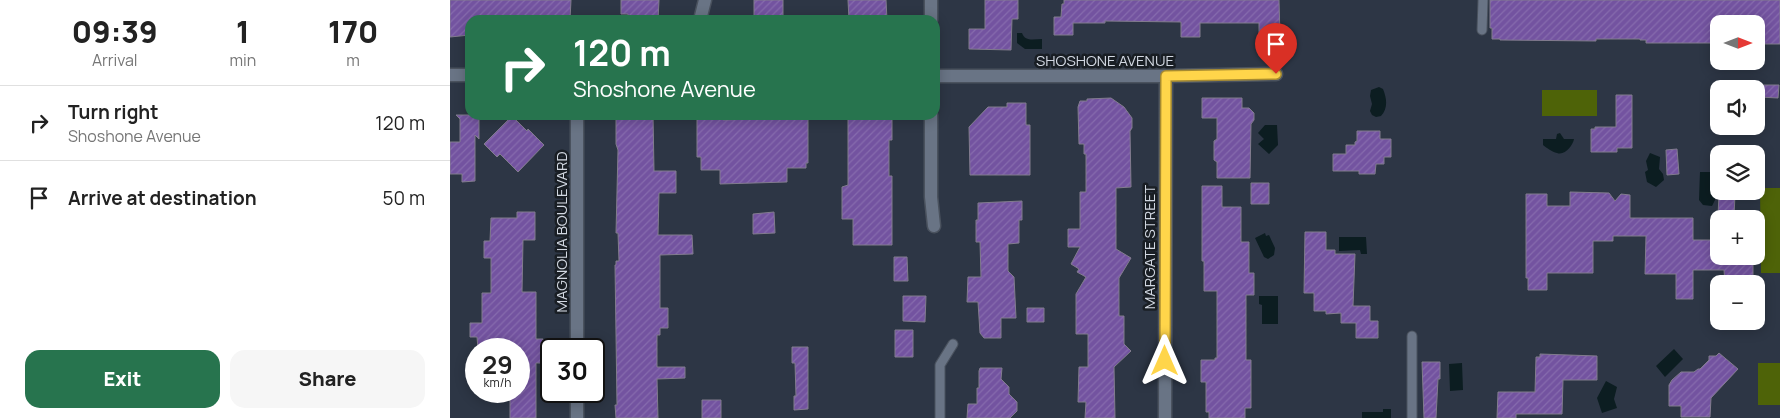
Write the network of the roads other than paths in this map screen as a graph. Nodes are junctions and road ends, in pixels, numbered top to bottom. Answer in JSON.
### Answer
{"nodes":[{"id":1,"x":705,"y":0,"type":"edge"},
{"id":2,"x":932,"y":0,"type":"edge"},
{"id":3,"x":1482,"y":0,"type":"edge"},
{"id":4,"x":701,"y":15,"type":"edge"},
{"id":5,"x":931,"y":15,"type":"edge"},
{"id":6,"x":1482,"y":30,"type":"dead end"},
{"id":7,"x":1276,"y":74,"type":"dead end"},
{"id":8,"x":465,"y":75,"type":"edge"},
{"id":9,"x":450,"y":76,"type":"edge"},
{"id":10,"x":940,"y":76,"type":"edge"},
{"id":11,"x":1166,"y":76,"type":"junction"},
{"id":12,"x":577,"y":120,"type":"edge"},
{"id":13,"x":931,"y":120,"type":"edge"},
{"id":14,"x":934,"y":226,"type":"dead end"},
{"id":15,"x":1412,"y":336,"type":"dead end"},
{"id":16,"x":577,"y":338,"type":"edge"},
{"id":17,"x":953,"y":344,"type":"dead end"},
{"id":18,"x":577,"y":403,"type":"edge"},
{"id":19,"x":577,"y":418,"type":"edge"},
{"id":20,"x":940,"y":418,"type":"edge"},
{"id":21,"x":1165,"y":418,"type":"edge"},
{"id":22,"x":1412,"y":418,"type":"edge"}],
"edges":[{"from":1,"to":4,"type":"street"},
{"from":2,"to":5,"type":"street"},
{"from":3,"to":6,"type":"lane"},
{"from":7,"to":11,"type":"street","name":"SHOSHONE AVENUE"},
{"from":8,"to":9,"type":"street"},
{"from":10,"to":11,"type":"street","name":"SHOSHONE AVENUE"},
{"from":11,"to":21,"type":"street","name":"MARGATE STREET"},
{"from":12,"to":16,"type":"street","name":"MAGNOLIA BOULEVARD"},
{"from":13,"to":14,"type":"street"},
{"from":15,"to":22,"type":"lane"},
{"from":17,"to":20,"type":"lane"},
{"from":18,"to":19,"type":"street"}]}
